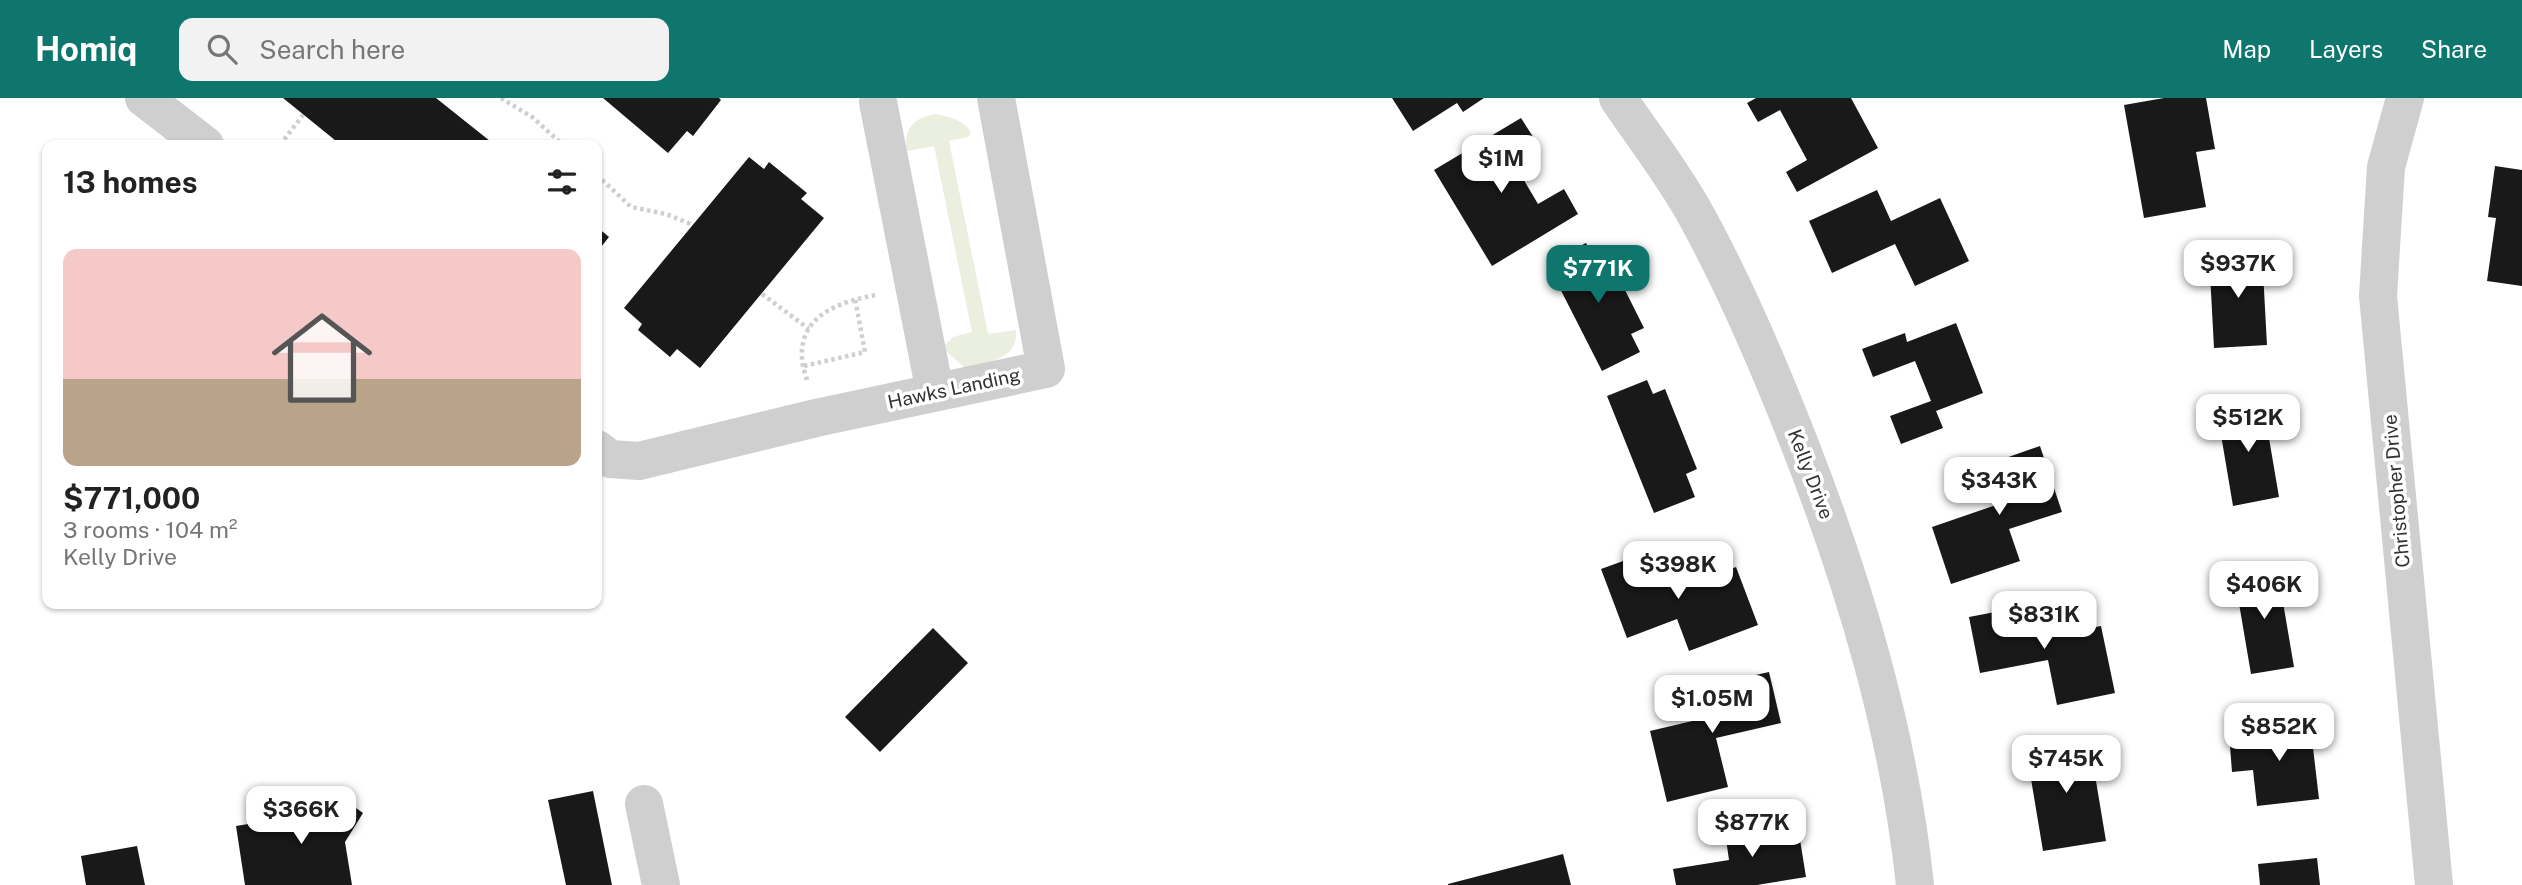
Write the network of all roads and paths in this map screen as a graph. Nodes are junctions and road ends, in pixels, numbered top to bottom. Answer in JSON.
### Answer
{"nodes":[{"id":1,"x":144,"y":98,"type":"edge"},
{"id":2,"x":501,"y":98,"type":"edge"},
{"id":3,"x":996,"y":98,"type":"edge"},
{"id":4,"x":1618,"y":98,"type":"edge"},
{"id":5,"x":2405,"y":98,"type":"edge"},
{"id":6,"x":885,"y":99,"type":"edge"},
{"id":7,"x":303,"y":115,"type":"dead end"},
{"id":8,"x":199,"y":140,"type":"edge"},
{"id":9,"x":284,"y":140,"type":"edge"},
{"id":10,"x":557,"y":140,"type":"edge"},
{"id":11,"x":602,"y":180,"type":"edge"},
{"id":12,"x":693,"y":225,"type":"dead end"},
{"id":13,"x":915,"y":288,"type":"junction"},
{"id":14,"x":762,"y":294,"type":"dead end"},
{"id":15,"x":855,"y":299,"type":"junction"},
{"id":16,"x":808,"y":329,"type":"junction"},
{"id":17,"x":804,"y":366,"type":"junction"},
{"id":18,"x":935,"y":392,"type":"junction"},
{"id":19,"x":816,"y":418,"type":"junction"},
{"id":20,"x":602,"y":453,"type":"edge"},
{"id":21,"x":643,"y":804,"type":"dead end"},
{"id":22,"x":661,"y":885,"type":"edge"},
{"id":23,"x":1915,"y":885,"type":"edge"},
{"id":24,"x":2434,"y":885,"type":"edge"}],
"edges":[{"from":1,"to":8,"type":"street"},
{"from":2,"to":10,"type":"path"},
{"from":3,"to":18,"type":"street","name":"Hawks Landing"},
{"from":4,"to":23,"type":"street","name":"Kelly Drive"},
{"from":5,"to":24,"type":"street","name":"Christopher Drive"},
{"from":6,"to":13,"type":"street"},
{"from":7,"to":9,"type":"path"},
{"from":11,"to":12,"type":"path"},
{"from":13,"to":15,"type":"path"},
{"from":13,"to":18,"type":"street"},
{"from":14,"to":16,"type":"path"},
{"from":15,"to":16,"type":"path"},
{"from":15,"to":17,"type":"path"},
{"from":16,"to":17,"type":"path"},
{"from":17,"to":19,"type":"path"},
{"from":18,"to":19,"type":"street","name":"Hawks Landing"},
{"from":19,"to":20,"type":"street","name":"Hawks Landing"},
{"from":21,"to":22,"type":"street"}]}
